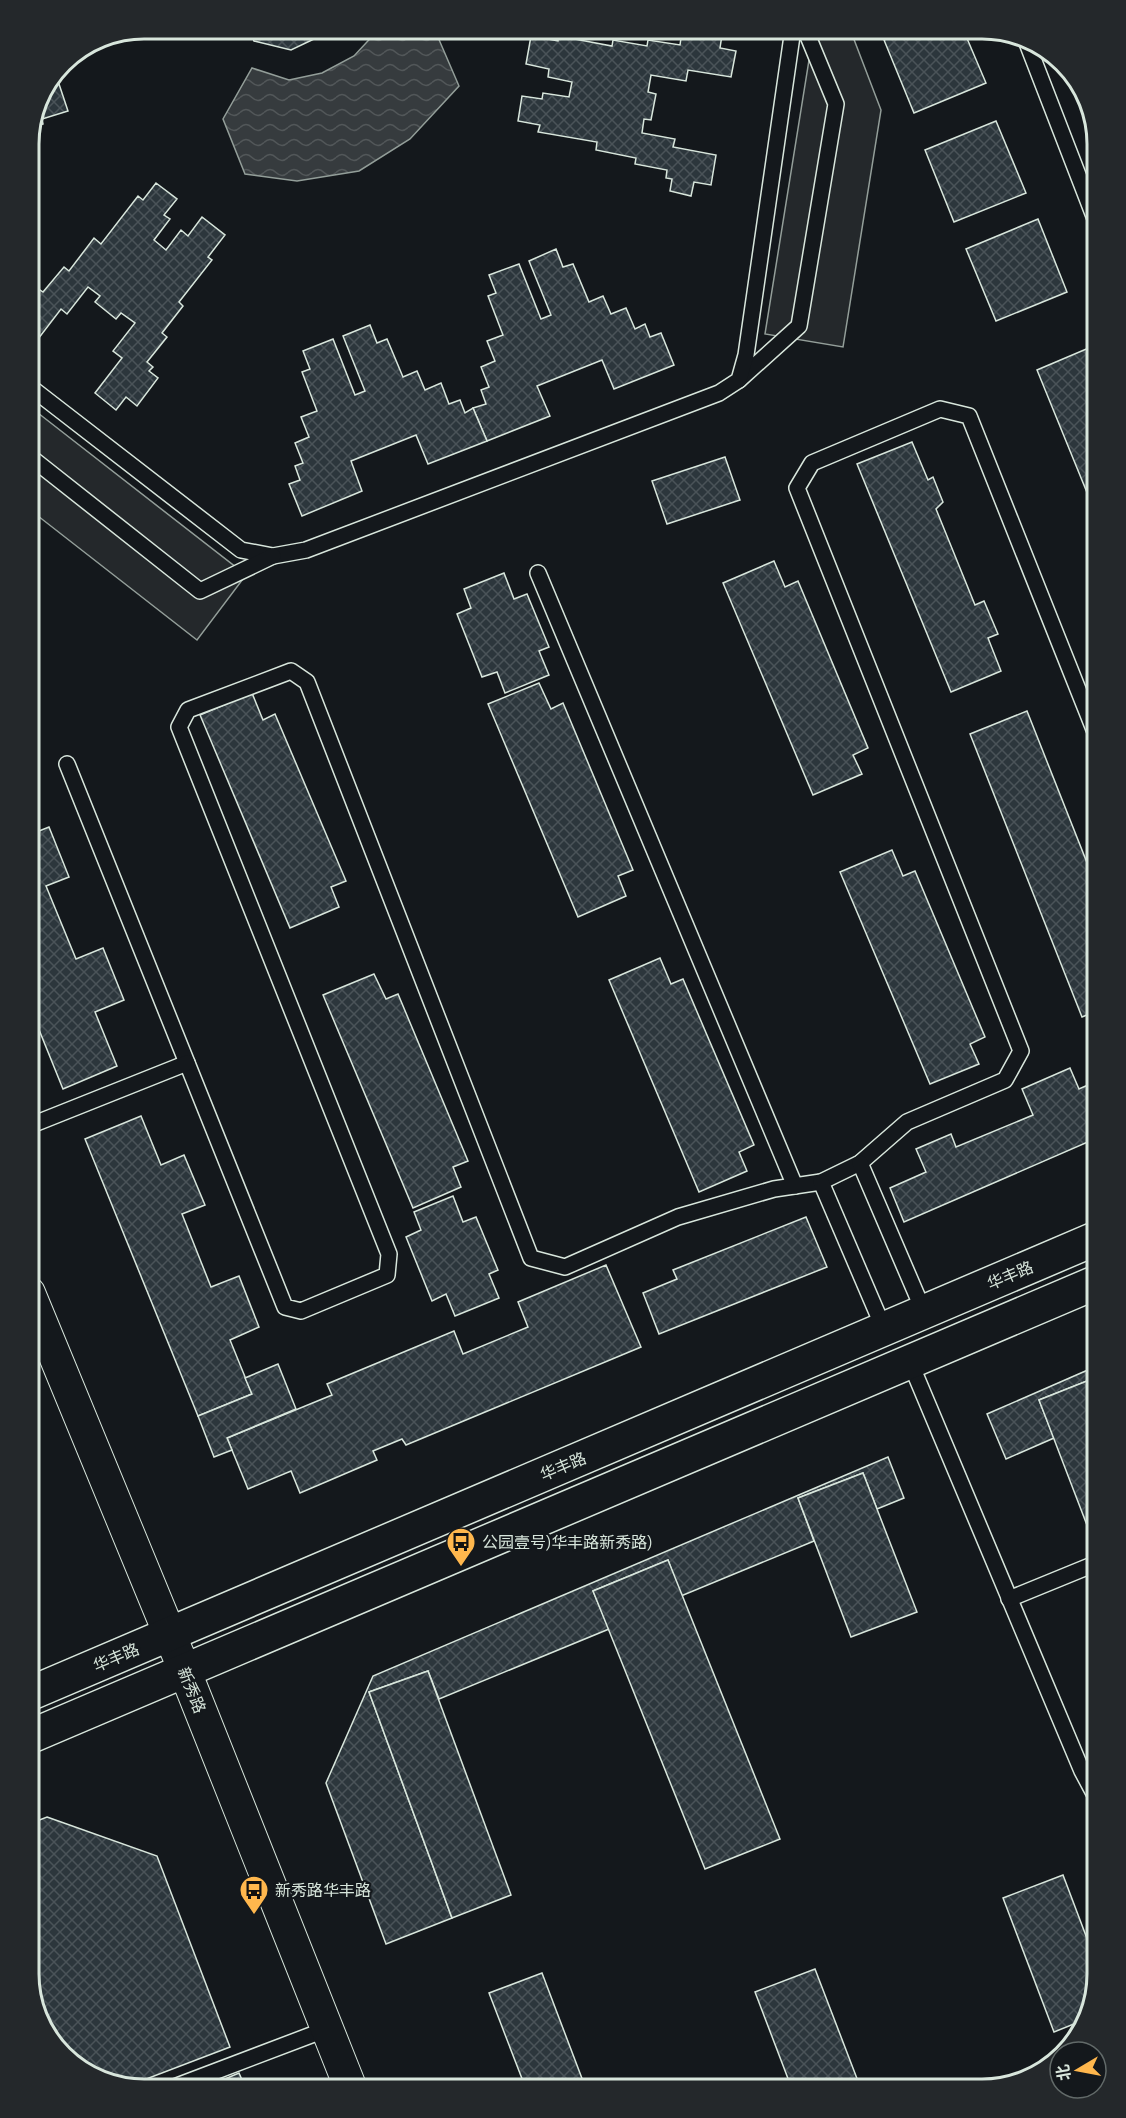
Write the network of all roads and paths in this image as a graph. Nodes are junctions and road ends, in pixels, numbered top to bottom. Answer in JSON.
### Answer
{"nodes":[{"id":1,"x":792,"y":39,"type":"edge"},
{"id":2,"x":810,"y":39,"type":"edge"},
{"id":3,"x":1030,"y":51,"type":"edge"},
{"id":4,"x":1087,"y":196,"type":"edge"},
{"id":5,"x":739,"y":380,"type":"junction"},
{"id":6,"x":39,"y":394,"type":"edge"},
{"id":7,"x":39,"y":464,"type":"edge"},
{"id":8,"x":273,"y":556,"type":"junction"},
{"id":9,"x":538,"y":573,"type":"dead end"},
{"id":10,"x":1087,"y":710,"type":"edge"},
{"id":11,"x":67,"y":764,"type":"dead end"},
{"id":12,"x":187,"y":1063,"type":"junction"},
{"id":13,"x":39,"y":1122,"type":"edge"},
{"id":14,"x":860,"y":1164,"type":"junction"},
{"id":15,"x":821,"y":1182,"type":"junction"},
{"id":16,"x":795,"y":1186,"type":"junction"},
{"id":17,"x":1087,"y":1243,"type":"edge"},
{"id":18,"x":1087,"y":1287,"type":"edge"},
{"id":19,"x":924,"y":1311,"type":"junction"},
{"id":20,"x":39,"y":1317,"type":"edge"},
{"id":21,"x":884,"y":1329,"type":"junction"},
{"id":22,"x":910,"y":1362,"type":"junction"},
{"id":23,"x":1087,"y":1567,"type":"edge"},
{"id":24,"x":1009,"y":1599,"type":"junction"},
{"id":25,"x":170,"y":1634,"type":"junction"},
{"id":26,"x":184,"y":1670,"type":"junction"},
{"id":27,"x":39,"y":1689,"type":"edge"},
{"id":28,"x":39,"y":1732,"type":"edge"},
{"id":29,"x":1087,"y":1780,"type":"edge"},
{"id":30,"x":327,"y":2029,"type":"junction"},
{"id":31,"x":195,"y":2079,"type":"edge"},
{"id":32,"x":347,"y":2079,"type":"edge"}],
"edges":[{"from":1,"to":5,"type":"lane"},
{"from":2,"to":5,"type":"lane"},
{"from":3,"to":4,"type":"lane"},
{"from":5,"to":8,"type":"lane"},
{"from":6,"to":8,"type":"lane"},
{"from":7,"to":8,"type":"lane"},
{"from":9,"to":16,"type":"lane"},
{"from":10,"to":14,"type":"lane"},
{"from":11,"to":12,"type":"lane"},
{"from":12,"to":13,"type":"lane"},
{"from":12,"to":16,"type":"lane"},
{"from":14,"to":15,"type":"lane"},
{"from":14,"to":19,"type":"lane"},
{"from":15,"to":16,"type":"lane"},
{"from":15,"to":21,"type":"lane"},
{"from":17,"to":19,"type":"street","name":"华丰路"},
{"from":18,"to":22,"type":"street"},
{"from":19,"to":21,"type":"street","name":"华丰路"},
{"from":20,"to":25,"type":"street","name":"新秀路"},
{"from":21,"to":25,"type":"street","name":"华丰路"},
{"from":22,"to":24,"type":"lane"},
{"from":22,"to":26,"type":"street"},
{"from":23,"to":24,"type":"lane"},
{"from":24,"to":29,"type":"lane"},
{"from":25,"to":26,"type":"street","name":"新秀路"},
{"from":25,"to":27,"type":"street","name":"华丰路"},
{"from":26,"to":28,"type":"street"},
{"from":26,"to":30,"type":"street","name":"新秀路"},
{"from":30,"to":31,"type":"lane"},
{"from":30,"to":32,"type":"street","name":"新秀路"}]}
